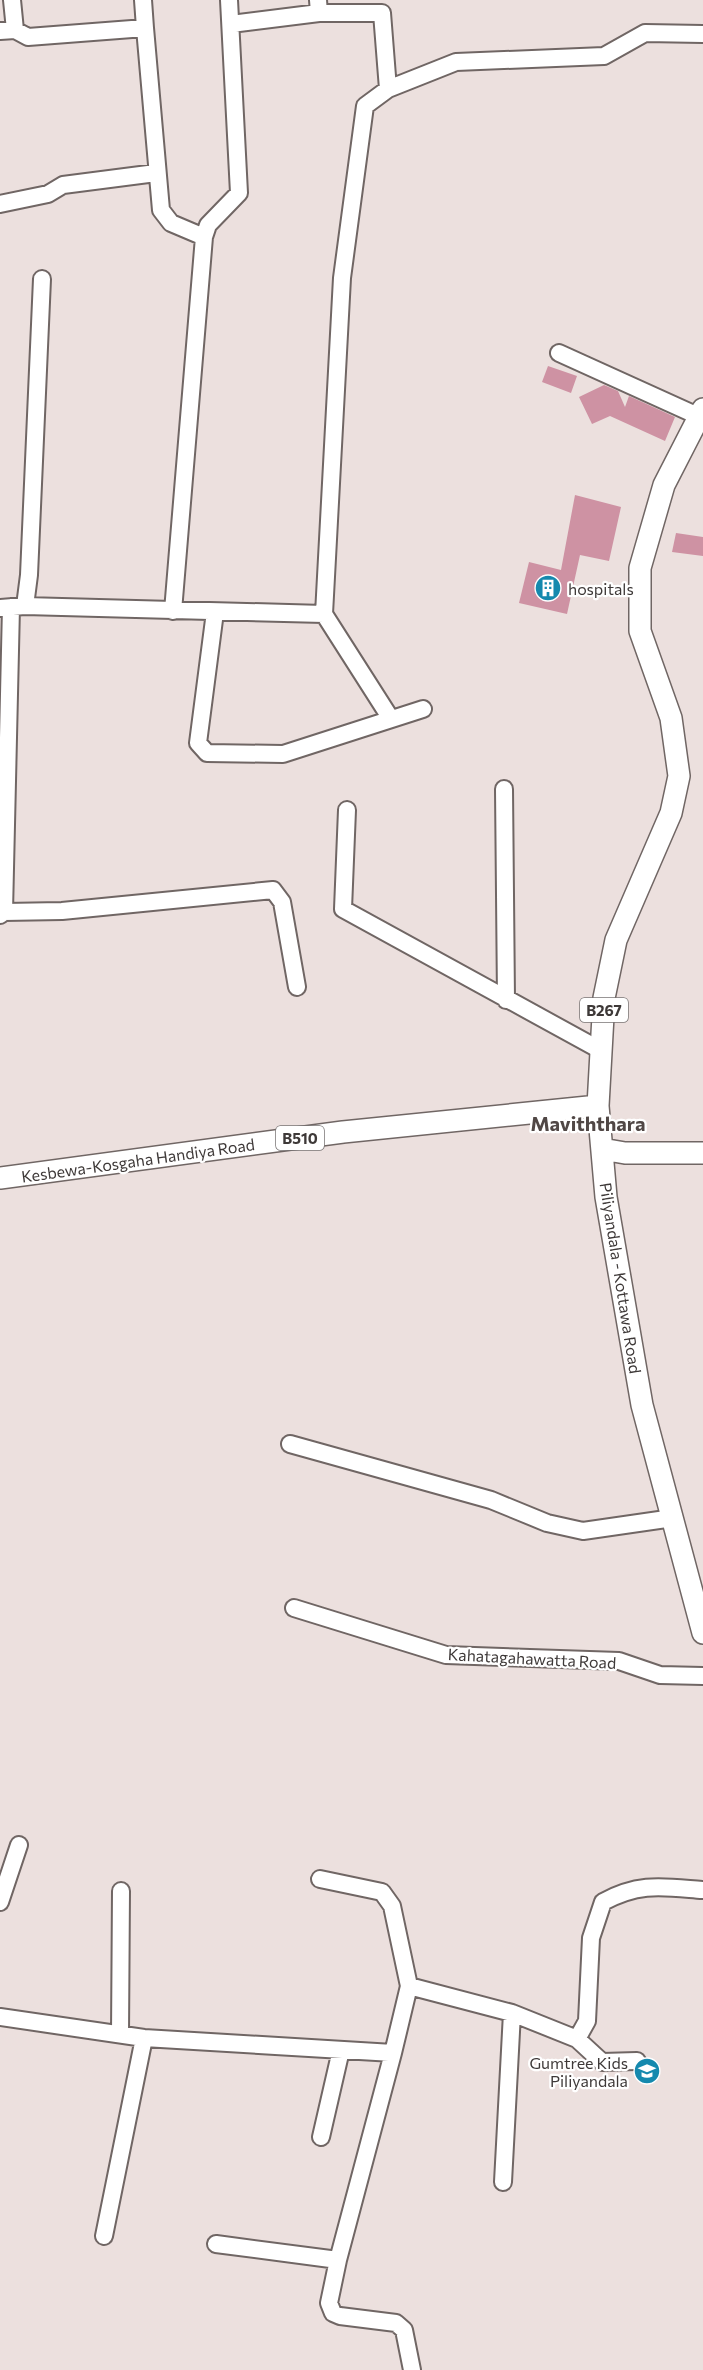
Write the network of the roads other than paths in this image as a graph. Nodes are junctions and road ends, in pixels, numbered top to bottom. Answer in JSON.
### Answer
{"nodes":[{"id":1,"x":12,"y":0,"type":"edge"},
{"id":2,"x":143,"y":0,"type":"edge"},
{"id":3,"x":230,"y":0,"type":"edge"},
{"id":4,"x":318,"y":6,"type":"edge"},
{"id":5,"x":231,"y":24,"type":"junction"},
{"id":6,"x":145,"y":28,"type":"junction"},
{"id":7,"x":8,"y":31,"type":"edge"},
{"id":8,"x":703,"y":34,"type":"edge"},
{"id":9,"x":388,"y":89,"type":"junction"},
{"id":10,"x":156,"y":172,"type":"junction"},
{"id":11,"x":0,"y":204,"type":"edge"},
{"id":12,"x":204,"y":237,"type":"junction"},
{"id":13,"x":42,"y":279,"type":"dead end"},
{"id":14,"x":559,"y":353,"type":"dead end"},
{"id":15,"x":700,"y":412,"type":"edge"},
{"id":16,"x":12,"y":607,"type":"edge"},
{"id":17,"x":173,"y":610,"type":"junction"},
{"id":18,"x":215,"y":612,"type":"junction"},
{"id":19,"x":324,"y":614,"type":"junction"},
{"id":20,"x":423,"y":709,"type":"dead end"},
{"id":21,"x":391,"y":719,"type":"junction"},
{"id":22,"x":504,"y":789,"type":"dead end"},
{"id":23,"x":347,"y":810,"type":"dead end"},
{"id":24,"x":2,"y":913,"type":"edge"},
{"id":25,"x":297,"y":987,"type":"dead end"},
{"id":26,"x":506,"y":1000,"type":"junction"},
{"id":27,"x":602,"y":1051,"type":"junction"},
{"id":28,"x":598,"y":1106,"type":"junction"},
{"id":29,"x":603,"y":1149,"type":"junction"},
{"id":30,"x":703,"y":1153,"type":"edge"},
{"id":31,"x":1,"y":1175,"type":"edge"},
{"id":32,"x":290,"y":1444,"type":"dead end"},
{"id":33,"x":673,"y":1518,"type":"junction"},
{"id":34,"x":698,"y":1594,"type":"edge"},
{"id":35,"x":294,"y":1608,"type":"dead end"},
{"id":36,"x":703,"y":1633,"type":"edge"},
{"id":37,"x":703,"y":1676,"type":"edge"},
{"id":38,"x":19,"y":1845,"type":"dead end"},
{"id":39,"x":320,"y":1879,"type":"dead end"},
{"id":40,"x":703,"y":1890,"type":"edge"},
{"id":41,"x":121,"y":1891,"type":"dead end"},
{"id":42,"x":0,"y":1902,"type":"edge"},
{"id":43,"x":409,"y":1986,"type":"junction"},
{"id":44,"x":512,"y":2013,"type":"junction"},
{"id":45,"x":0,"y":2018,"type":"edge"},
{"id":46,"x":120,"y":2034,"type":"junction"},
{"id":47,"x":144,"y":2038,"type":"junction"},
{"id":48,"x":577,"y":2039,"type":"junction"},
{"id":49,"x":340,"y":2050,"type":"junction"},
{"id":50,"x":393,"y":2053,"type":"junction"},
{"id":51,"x":637,"y":2061,"type":"dead end"},
{"id":52,"x":321,"y":2136,"type":"dead end"},
{"id":53,"x":503,"y":2182,"type":"dead end"},
{"id":54,"x":104,"y":2236,"type":"dead end"},
{"id":55,"x":216,"y":2244,"type":"dead end"},
{"id":56,"x":338,"y":2260,"type":"junction"},
{"id":57,"x":412,"y":2370,"type":"edge"}],
"edges":[{"from":1,"to":7,"type":"street"},
{"from":2,"to":6,"type":"street"},
{"from":3,"to":5,"type":"street"},
{"from":4,"to":5,"type":"street"},
{"from":4,"to":9,"type":"street"},
{"from":5,"to":12,"type":"street"},
{"from":6,"to":7,"type":"street"},
{"from":6,"to":10,"type":"street"},
{"from":8,"to":9,"type":"street"},
{"from":9,"to":19,"type":"street"},
{"from":10,"to":11,"type":"street"},
{"from":10,"to":12,"type":"street"},
{"from":12,"to":17,"type":"street"},
{"from":13,"to":16,"type":"street"},
{"from":14,"to":15,"type":"street"},
{"from":15,"to":27,"type":"main road","name":"Piliyandala - Kottawa Road","number":"B267"},
{"from":16,"to":17,"type":"street"},
{"from":16,"to":24,"type":"street"},
{"from":17,"to":18,"type":"street"},
{"from":18,"to":19,"type":"street"},
{"from":18,"to":21,"type":"street"},
{"from":19,"to":21,"type":"street"},
{"from":20,"to":21,"type":"street"},
{"from":22,"to":26,"type":"street"},
{"from":23,"to":26,"type":"street"},
{"from":24,"to":25,"type":"street"},
{"from":26,"to":27,"type":"street"},
{"from":27,"to":28,"type":"main road","name":"Piliyandala - Kottawa Road","number":"B267"},
{"from":28,"to":29,"type":"main road","name":"Piliyandala - Kottawa Road","number":"B267"},
{"from":28,"to":31,"type":"main road","name":"Kesbewa-Kosgaha Handiya Road","number":"B510"},
{"from":29,"to":30,"type":"main road"},
{"from":29,"to":33,"type":"main road","name":"Piliyandala - Kottawa Road","number":"B267"},
{"from":32,"to":33,"type":"street"},
{"from":33,"to":34,"type":"main road","name":"Piliyandala - Kottawa Road","number":"B267"},
{"from":34,"to":36,"type":"main road","name":"Piliyandala - Kottawa Road","number":"B267"},
{"from":35,"to":37,"type":"street","name":"Kahatagahawatta Road"},
{"from":38,"to":42,"type":"street"},
{"from":39,"to":43,"type":"street"},
{"from":40,"to":48,"type":"street"},
{"from":41,"to":46,"type":"street"},
{"from":43,"to":44,"type":"street"},
{"from":43,"to":50,"type":"street"},
{"from":44,"to":48,"type":"street"},
{"from":44,"to":53,"type":"street"},
{"from":45,"to":46,"type":"street"},
{"from":46,"to":47,"type":"street"},
{"from":47,"to":49,"type":"street"},
{"from":47,"to":54,"type":"street"},
{"from":48,"to":51,"type":"street"},
{"from":49,"to":50,"type":"street"},
{"from":49,"to":52,"type":"street"},
{"from":50,"to":56,"type":"street"},
{"from":55,"to":56,"type":"street"},
{"from":56,"to":57,"type":"street"}]}
